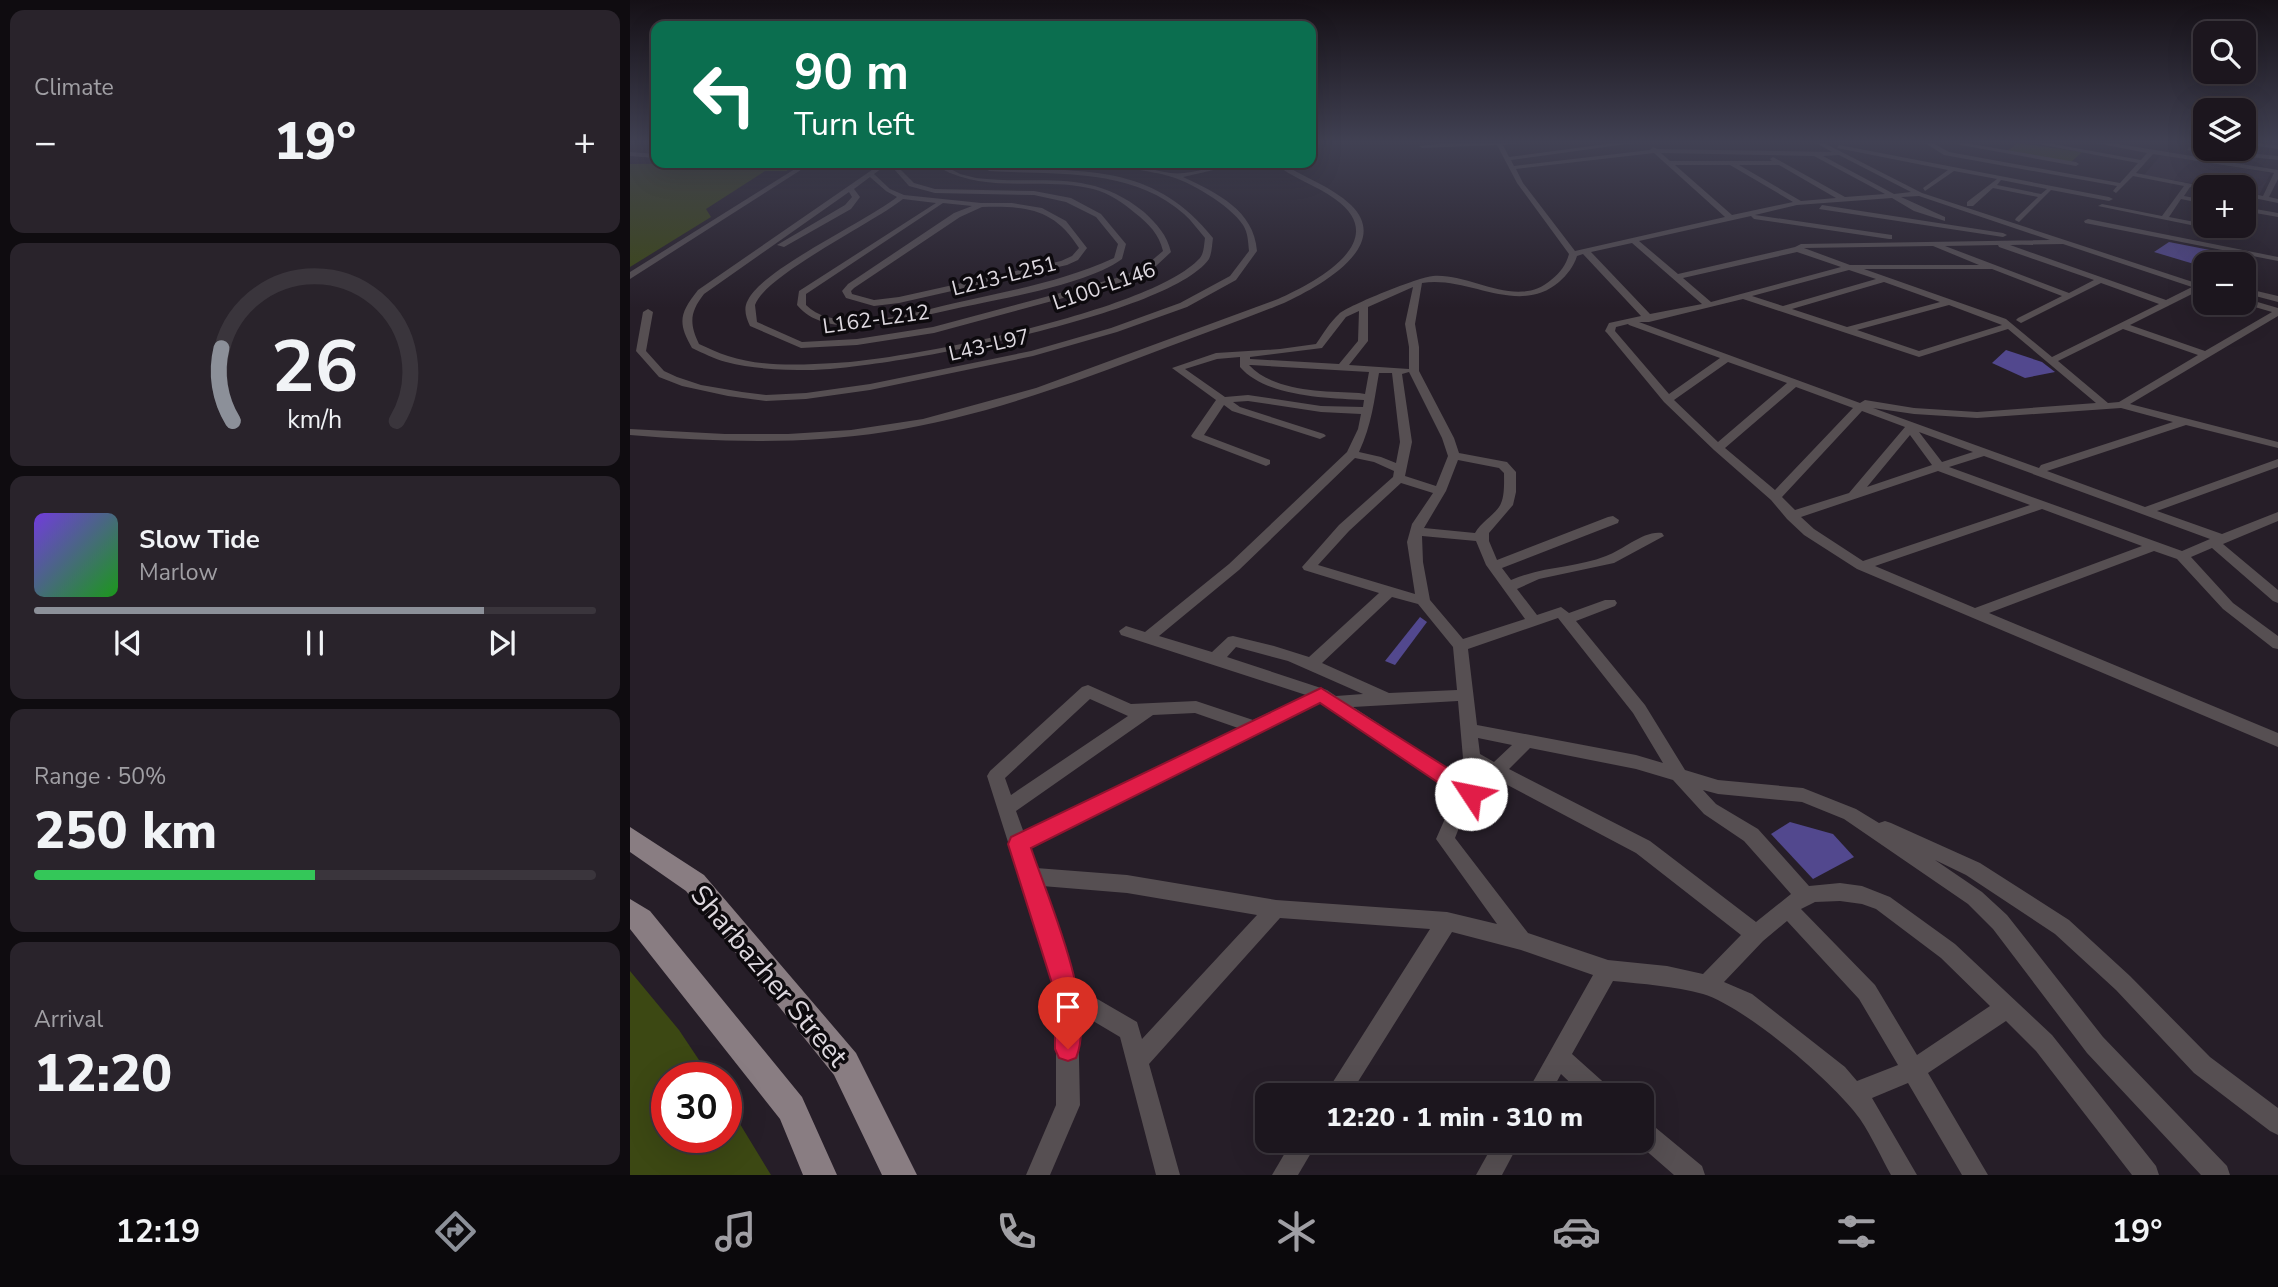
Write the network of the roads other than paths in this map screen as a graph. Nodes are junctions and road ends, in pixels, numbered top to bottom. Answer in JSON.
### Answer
{"nodes":[{"id":1,"x":753,"y":198,"type":"edge"},
{"id":2,"x":836,"y":198,"type":"edge"},
{"id":3,"x":855,"y":198,"type":"edge"},
{"id":4,"x":901,"y":198,"type":"edge"},
{"id":5,"x":907,"y":198,"type":"edge"},
{"id":6,"x":1065,"y":198,"type":"edge"},
{"id":7,"x":1122,"y":198,"type":"edge"},
{"id":8,"x":1161,"y":198,"type":"edge"},
{"id":9,"x":1215,"y":198,"type":"edge"},
{"id":10,"x":1327,"y":198,"type":"edge"},
{"id":11,"x":1336,"y":198,"type":"edge"},
{"id":12,"x":1533,"y":198,"type":"edge"},
{"id":13,"x":1708,"y":198,"type":"edge"},
{"id":14,"x":1787,"y":198,"type":"edge"},
{"id":15,"x":1840,"y":198,"type":"edge"},
{"id":16,"x":1871,"y":198,"type":"edge"},
{"id":17,"x":1897,"y":198,"type":"edge"},
{"id":18,"x":1940,"y":198,"type":"edge"},
{"id":19,"x":1981,"y":198,"type":"edge"},
{"id":20,"x":2040,"y":198,"type":"edge"},
{"id":21,"x":2103,"y":198,"type":"edge"},
{"id":22,"x":2178,"y":198,"type":"edge"},
{"id":23,"x":2264,"y":198,"type":"edge"},
{"id":24,"x":2109,"y":199,"type":"joint"},
{"id":25,"x":1844,"y":200,"type":"junction"},
{"id":26,"x":2278,"y":201,"type":"edge"},
{"id":27,"x":940,"y":203,"type":"junction"},
{"id":28,"x":1797,"y":204,"type":"junction"},
{"id":29,"x":981,"y":205,"type":"junction"},
{"id":30,"x":2102,"y":206,"type":"junction"},
{"id":31,"x":1971,"y":208,"type":"junction"},
{"id":32,"x":2256,"y":211,"type":"edge"},
{"id":33,"x":1745,"y":215,"type":"junction"},
{"id":34,"x":1930,"y":215,"type":"junction"},
{"id":35,"x":2278,"y":215,"type":"edge"},
{"id":36,"x":2164,"y":218,"type":"junction"},
{"id":37,"x":1732,"y":219,"type":"junction"},
{"id":38,"x":1896,"y":219,"type":"junction"},
{"id":39,"x":2088,"y":221,"type":"junction"},
{"id":40,"x":2193,"y":223,"type":"edge"},
{"id":41,"x":2019,"y":224,"type":"junction"},
{"id":42,"x":2080,"y":229,"type":"dead end"},
{"id":43,"x":1994,"y":238,"type":"junction"},
{"id":44,"x":2221,"y":238,"type":"edge"},
{"id":45,"x":1634,"y":241,"type":"junction"},
{"id":46,"x":2066,"y":242,"type":"junction"},
{"id":47,"x":1929,"y":243,"type":"junction"},
{"id":48,"x":2217,"y":246,"type":"junction"},
{"id":49,"x":1798,"y":249,"type":"junction"},
{"id":50,"x":1585,"y":251,"type":"junction"},
{"id":51,"x":2246,"y":252,"type":"edge"},
{"id":52,"x":1573,"y":254,"type":"junction"},
{"id":53,"x":2256,"y":254,"type":"edge"},
{"id":54,"x":2278,"y":259,"type":"edge"},
{"id":55,"x":1849,"y":267,"type":"junction"},
{"id":56,"x":1993,"y":267,"type":"junction"},
{"id":57,"x":734,"y":270,"type":"junction"},
{"id":58,"x":630,"y":275,"type":"edge"},
{"id":59,"x":1676,"y":277,"type":"junction"},
{"id":60,"x":1885,"y":279,"type":"junction"},
{"id":61,"x":2101,"y":280,"type":"junction"},
{"id":62,"x":1418,"y":281,"type":"junction"},
{"id":63,"x":2193,"y":281,"type":"edge"},
{"id":64,"x":2193,"y":282,"type":"edge"},
{"id":65,"x":2193,"y":290,"type":"edge"},
{"id":66,"x":2256,"y":294,"type":"edge"},
{"id":67,"x":1744,"y":296,"type":"junction"},
{"id":68,"x":2070,"y":296,"type":"junction"},
{"id":69,"x":2278,"y":299,"type":"edge"},
{"id":70,"x":1949,"y":302,"type":"junction"},
{"id":71,"x":2165,"y":303,"type":"junction"},
{"id":72,"x":1709,"y":305,"type":"junction"},
{"id":73,"x":2256,"y":305,"type":"edge"},
{"id":74,"x":1364,"y":306,"type":"junction"},
{"id":75,"x":1782,"y":309,"type":"junction"},
{"id":76,"x":648,"y":312,"type":"dead end"},
{"id":77,"x":1244,"y":312,"type":"junction"},
{"id":78,"x":2278,"y":312,"type":"edge"},
{"id":79,"x":1649,"y":319,"type":"junction"},
{"id":80,"x":2021,"y":320,"type":"dead end"},
{"id":81,"x":1628,"y":321,"type":"junction"},
{"id":82,"x":2122,"y":325,"type":"junction"},
{"id":83,"x":2009,"y":326,"type":"junction"},
{"id":84,"x":1847,"y":330,"type":"junction"},
{"id":85,"x":643,"y":342,"type":"junction"},
{"id":86,"x":630,"y":344,"type":"edge"},
{"id":87,"x":2206,"y":355,"type":"junction"},
{"id":88,"x":1728,"y":357,"type":"junction"},
{"id":89,"x":1246,"y":358,"type":"junction"},
{"id":90,"x":2051,"y":361,"type":"junction"},
{"id":91,"x":1342,"y":367,"type":"junction"},
{"id":92,"x":1376,"y":369,"type":"junction"},
{"id":93,"x":1398,"y":370,"type":"junction"},
{"id":94,"x":1414,"y":371,"type":"junction"},
{"id":95,"x":1795,"y":382,"type":"junction"},
{"id":96,"x":1372,"y":397,"type":"junction"},
{"id":97,"x":1839,"y":398,"type":"junction"},
{"id":98,"x":1222,"y":400,"type":"junction"},
{"id":99,"x":1668,"y":400,"type":"junction"},
{"id":100,"x":2121,"y":405,"type":"junction"},
{"id":101,"x":2106,"y":406,"type":"junction"},
{"id":102,"x":1860,"y":407,"type":"junction"},
{"id":103,"x":1369,"y":411,"type":"junction"},
{"id":104,"x":2185,"y":421,"type":"junction"},
{"id":105,"x":630,"y":424,"type":"edge"},
{"id":106,"x":1910,"y":428,"type":"junction"},
{"id":107,"x":630,"y":432,"type":"edge"},
{"id":108,"x":1320,"y":436,"type":"dead end"},
{"id":109,"x":2278,"y":445,"type":"edge"},
{"id":110,"x":1718,"y":448,"type":"junction"},
{"id":111,"x":1984,"y":452,"type":"junction"},
{"id":112,"x":1352,"y":454,"type":"junction"},
{"id":113,"x":1454,"y":456,"type":"junction"},
{"id":114,"x":1266,"y":461,"type":"dead end"},
{"id":115,"x":2278,"y":463,"type":"edge"},
{"id":116,"x":1940,"y":468,"type":"junction"},
{"id":117,"x":2045,"y":468,"type":"dead end"},
{"id":118,"x":1400,"y":474,"type":"junction"},
{"id":119,"x":1440,"y":491,"type":"junction"},
{"id":120,"x":1775,"y":497,"type":"junction"},
{"id":121,"x":1852,"y":497,"type":"junction"},
{"id":122,"x":2042,"y":505,"type":"junction"},
{"id":123,"x":2145,"y":511,"type":"junction"},
{"id":124,"x":1791,"y":516,"type":"junction"},
{"id":125,"x":2278,"y":516,"type":"edge"},
{"id":126,"x":1613,"y":520,"type":"dead end"},
{"id":127,"x":1417,"y":531,"type":"junction"},
{"id":128,"x":1657,"y":536,"type":"dead end"},
{"id":129,"x":1481,"y":538,"type":"junction"},
{"id":130,"x":2218,"y":541,"type":"junction"},
{"id":131,"x":2154,"y":546,"type":"junction"},
{"id":132,"x":2182,"y":556,"type":"junction"},
{"id":133,"x":1494,"y":566,"type":"junction"},
{"id":134,"x":1863,"y":566,"type":"junction"},
{"id":135,"x":1508,"y":587,"type":"junction"},
{"id":136,"x":1390,"y":591,"type":"junction"},
{"id":137,"x":2278,"y":598,"type":"edge"},
{"id":138,"x":1423,"y":601,"type":"junction"},
{"id":139,"x":1610,"y":603,"type":"dead end"},
{"id":140,"x":1973,"y":614,"type":"junction"},
{"id":141,"x":1567,"y":619,"type":"junction"},
{"id":142,"x":1534,"y":621,"type":"junction"},
{"id":143,"x":1126,"y":631,"type":"dead end"},
{"id":144,"x":2275,"y":635,"type":"edge"},
{"id":145,"x":1147,"y":638,"type":"junction"},
{"id":146,"x":1460,"y":646,"type":"junction"},
{"id":147,"x":1216,"y":658,"type":"junction"},
{"id":148,"x":1312,"y":663,"type":"junction"},
{"id":149,"x":1467,"y":695,"type":"junction"},
{"id":150,"x":1327,"y":698,"type":"junction"},
{"id":151,"x":1387,"y":699,"type":"junction"},
{"id":152,"x":1149,"y":709,"type":"junction"},
{"id":153,"x":1254,"y":727,"type":"junction"},
{"id":154,"x":1470,"y":730,"type":"junction"},
{"id":155,"x":1527,"y":740,"type":"junction"},
{"id":156,"x":2278,"y":740,"type":"edge"},
{"id":157,"x":1472,"y":758,"type":"junction"},
{"id":158,"x":1496,"y":770,"type":"junction"},
{"id":159,"x":1680,"y":777,"type":"junction"},
{"id":160,"x":1471,"y":794,"type":"junction"},
{"id":161,"x":1007,"y":808,"type":"junction"},
{"id":162,"x":1850,"y":814,"type":"junction"},
{"id":163,"x":630,"y":838,"type":"edge"},
{"id":164,"x":1019,"y":844,"type":"junction"},
{"id":165,"x":1028,"y":876,"type":"junction"},
{"id":166,"x":1796,"y":903,"type":"junction"},
{"id":167,"x":1276,"y":909,"type":"junction"},
{"id":168,"x":630,"y":912,"type":"edge"},
{"id":169,"x":1447,"y":921,"type":"junction"},
{"id":170,"x":1756,"y":933,"type":"junction"},
{"id":171,"x":1521,"y":940,"type":"junction"},
{"id":172,"x":1608,"y":970,"type":"junction"},
{"id":173,"x":1707,"y":985,"type":"junction"},
{"id":174,"x":1068,"y":993,"type":"junction"},
{"id":175,"x":2007,"y":1008,"type":"junction"},
{"id":176,"x":1559,"y":1057,"type":"junction"},
{"id":177,"x":1137,"y":1061,"type":"junction"},
{"id":178,"x":1915,"y":1069,"type":"junction"},
{"id":179,"x":1343,"y":1083,"type":"edge"},
{"id":180,"x":1544,"y":1083,"type":"edge"},
{"id":181,"x":1588,"y":1083,"type":"edge"},
{"id":182,"x":1855,"y":1093,"type":"junction"},
{"id":183,"x":2255,"y":1105,"type":"junction"},
{"id":184,"x":2278,"y":1116,"type":"edge"},
{"id":185,"x":2278,"y":1123,"type":"edge"},
{"id":186,"x":1654,"y":1144,"type":"edge"},
{"id":187,"x":1298,"y":1153,"type":"edge"},
{"id":188,"x":1501,"y":1153,"type":"edge"},
{"id":189,"x":1680,"y":1171,"type":"edge"},
{"id":190,"x":2216,"y":1174,"type":"edge"},
{"id":191,"x":820,"y":1175,"type":"edge"},
{"id":192,"x":900,"y":1175,"type":"edge"},
{"id":193,"x":1038,"y":1175,"type":"edge"},
{"id":194,"x":1168,"y":1175,"type":"edge"},
{"id":195,"x":1284,"y":1175,"type":"edge"},
{"id":196,"x":1488,"y":1175,"type":"edge"},
{"id":197,"x":1905,"y":1175,"type":"edge"},
{"id":198,"x":1976,"y":1175,"type":"edge"},
{"id":199,"x":2147,"y":1175,"type":"edge"}],
"edges":[{"from":1,"to":58,"type":"street"},
{"from":2,"to":57,"type":"street"},
{"from":3,"to":57,"type":"street"},
{"from":4,"to":7,"type":"street","name":"L162-L212"},
{"from":5,"to":27,"type":"street"},
{"from":6,"to":27,"type":"street","name":"L213-L251"},
{"from":8,"to":57,"type":"street","name":"L100-L146"},
{"from":9,"to":85,"type":"street","name":"L43-L97"},
{"from":10,"to":77,"type":"street"},
{"from":11,"to":77,"type":"street"},
{"from":12,"to":52,"type":"street"},
{"from":13,"to":37,"type":"street"},
{"from":14,"to":28,"type":"street"},
{"from":15,"to":25,"type":"street"},
{"from":16,"to":25,"type":"street"},
{"from":17,"to":34,"type":"street"},
{"from":18,"to":31,"type":"street"},
{"from":19,"to":31,"type":"street"},
{"from":20,"to":41,"type":"street"},
{"from":21,"to":24,"type":"street"},
{"from":22,"to":36,"type":"street"},
{"from":23,"to":26,"type":"street"},
{"from":24,"to":30,"type":"street"},
{"from":25,"to":28,"type":"street"},
{"from":27,"to":29,"type":"street"},
{"from":28,"to":33,"type":"street"},
{"from":28,"to":38,"type":"street"},
{"from":29,"to":29,"type":"street"},
{"from":30,"to":36,"type":"street"},
{"from":30,"to":39,"type":"street"},
{"from":31,"to":34,"type":"street"},
{"from":31,"to":41,"type":"street"},
{"from":32,"to":35,"type":"street"},
{"from":33,"to":37,"type":"street"},
{"from":33,"to":47,"type":"street"},
{"from":34,"to":38,"type":"street"},
{"from":34,"to":43,"type":"street"},
{"from":36,"to":40,"type":"street"},
{"from":37,"to":45,"type":"street"},
{"from":38,"to":43,"type":"street"},
{"from":39,"to":42,"type":"street"},
{"from":39,"to":48,"type":"street"},
{"from":41,"to":46,"type":"street"},
{"from":41,"to":63,"type":"street"},
{"from":43,"to":46,"type":"street"},
{"from":43,"to":47,"type":"street"},
{"from":43,"to":61,"type":"street"},
{"from":44,"to":48,"type":"street"},
{"from":45,"to":50,"type":"street"},
{"from":45,"to":59,"type":"street"},
{"from":46,"to":64,"type":"street"},
{"from":47,"to":49,"type":"street"},
{"from":47,"to":56,"type":"street"},
{"from":48,"to":51,"type":"street"},
{"from":49,"to":55,"type":"street"},
{"from":49,"to":59,"type":"street"},
{"from":50,"to":52,"type":"street"},
{"from":50,"to":79,"type":"street"},
{"from":52,"to":62,"type":"street"},
{"from":53,"to":54,"type":"street"},
{"from":55,"to":56,"type":"street"},
{"from":55,"to":60,"type":"street"},
{"from":55,"to":67,"type":"street"},
{"from":56,"to":68,"type":"street"},
{"from":59,"to":72,"type":"street"},
{"from":60,"to":70,"type":"street"},
{"from":60,"to":75,"type":"street"},
{"from":61,"to":68,"type":"street"},
{"from":61,"to":71,"type":"street"},
{"from":62,"to":74,"type":"street"},
{"from":62,"to":94,"type":"street"},
{"from":65,"to":71,"type":"street"},
{"from":66,"to":69,"type":"street"},
{"from":67,"to":72,"type":"street"},
{"from":67,"to":75,"type":"street"},
{"from":68,"to":80,"type":"street"},
{"from":70,"to":83,"type":"street"},
{"from":70,"to":84,"type":"street"},
{"from":71,"to":82,"type":"street"},
{"from":72,"to":79,"type":"street"},
{"from":73,"to":78,"type":"street"},
{"from":74,"to":89,"type":"street"},
{"from":74,"to":91,"type":"street"},
{"from":75,"to":84,"type":"street"},
{"from":76,"to":85,"type":"street"},
{"from":77,"to":105,"type":"street"},
{"from":77,"to":107,"type":"street"},
{"from":78,"to":87,"type":"street"},
{"from":79,"to":81,"type":"street"},
{"from":81,"to":88,"type":"street"},
{"from":81,"to":99,"type":"street"},
{"from":82,"to":87,"type":"street"},
{"from":82,"to":90,"type":"street"},
{"from":83,"to":84,"type":"street"},
{"from":83,"to":90,"type":"street"},
{"from":85,"to":86,"type":"street"},
{"from":87,"to":100,"type":"street"},
{"from":88,"to":95,"type":"street"},
{"from":88,"to":99,"type":"street"},
{"from":89,"to":91,"type":"street"},
{"from":89,"to":96,"type":"street"},
{"from":89,"to":98,"type":"street"},
{"from":90,"to":101,"type":"street"},
{"from":91,"to":92,"type":"street"},
{"from":92,"to":93,"type":"street"},
{"from":92,"to":96,"type":"street"},
{"from":93,"to":94,"type":"street"},
{"from":93,"to":118,"type":"street"},
{"from":94,"to":113,"type":"street"},
{"from":95,"to":97,"type":"street"},
{"from":95,"to":110,"type":"street"},
{"from":96,"to":103,"type":"street"},
{"from":97,"to":101,"type":"street"},
{"from":97,"to":102,"type":"street"},
{"from":98,"to":103,"type":"street"},
{"from":98,"to":108,"type":"street"},
{"from":98,"to":114,"type":"street"},
{"from":99,"to":110,"type":"street"},
{"from":100,"to":101,"type":"street"},
{"from":100,"to":104,"type":"street"},
{"from":102,"to":106,"type":"street"},
{"from":102,"to":120,"type":"street"},
{"from":103,"to":112,"type":"street"},
{"from":104,"to":109,"type":"street"},
{"from":104,"to":117,"type":"street"},
{"from":106,"to":111,"type":"street"},
{"from":106,"to":116,"type":"street"},
{"from":106,"to":121,"type":"street"},
{"from":110,"to":120,"type":"street"},
{"from":111,"to":116,"type":"street"},
{"from":111,"to":123,"type":"street"},
{"from":112,"to":118,"type":"street"},
{"from":112,"to":145,"type":"street"},
{"from":113,"to":119,"type":"street"},
{"from":113,"to":129,"type":"street"},
{"from":115,"to":123,"type":"street"},
{"from":116,"to":121,"type":"street"},
{"from":116,"to":122,"type":"street"},
{"from":118,"to":119,"type":"street"},
{"from":118,"to":136,"type":"street"},
{"from":119,"to":127,"type":"street"},
{"from":120,"to":124,"type":"street"},
{"from":121,"to":124,"type":"street"},
{"from":122,"to":131,"type":"street"},
{"from":122,"to":134,"type":"street"},
{"from":123,"to":130,"type":"street"},
{"from":124,"to":134,"type":"street"},
{"from":125,"to":130,"type":"street"},
{"from":126,"to":133,"type":"street"},
{"from":127,"to":129,"type":"street"},
{"from":127,"to":138,"type":"street"},
{"from":128,"to":135,"type":"street"},
{"from":129,"to":133,"type":"street"},
{"from":130,"to":132,"type":"street"},
{"from":130,"to":137,"type":"street"},
{"from":131,"to":132,"type":"street"},
{"from":131,"to":140,"type":"street"},
{"from":132,"to":144,"type":"street"},
{"from":133,"to":135,"type":"street"},
{"from":134,"to":140,"type":"street"},
{"from":135,"to":142,"type":"street"},
{"from":136,"to":138,"type":"street"},
{"from":136,"to":148,"type":"street"},
{"from":138,"to":146,"type":"street"},
{"from":139,"to":141,"type":"street"},
{"from":140,"to":156,"type":"street"},
{"from":141,"to":142,"type":"street"},
{"from":141,"to":159,"type":"street"},
{"from":142,"to":146,"type":"street"},
{"from":143,"to":145,"type":"street"},
{"from":145,"to":147,"type":"street"},
{"from":146,"to":149,"type":"street"},
{"from":147,"to":148,"type":"street"},
{"from":147,"to":150,"type":"street"},
{"from":148,"to":151,"type":"street"},
{"from":149,"to":151,"type":"street"},
{"from":149,"to":154,"type":"street"},
{"from":150,"to":151,"type":"street"},
{"from":150,"to":153,"type":"street"},
{"from":150,"to":160,"type":"street"},
{"from":152,"to":153,"type":"street"},
{"from":152,"to":161,"type":"street"},
{"from":152,"to":161,"type":"street"},
{"from":153,"to":164,"type":"street"},
{"from":154,"to":155,"type":"street"},
{"from":154,"to":157,"type":"street"},
{"from":155,"to":158,"type":"street"},
{"from":155,"to":159,"type":"street"},
{"from":157,"to":158,"type":"street"},
{"from":157,"to":160,"type":"street"},
{"from":158,"to":160,"type":"street"},
{"from":158,"to":170,"type":"street"},
{"from":159,"to":162,"type":"street"},
{"from":159,"to":166,"type":"street"},
{"from":160,"to":171,"type":"street"},
{"from":161,"to":164,"type":"street"},
{"from":162,"to":183,"type":"street"},
{"from":162,"to":190,"type":"street"},
{"from":163,"to":192,"type":"main road","name":"Sharbazher Street"},
{"from":164,"to":165,"type":"street"},
{"from":165,"to":167,"type":"street"},
{"from":165,"to":174,"type":"street"},
{"from":166,"to":170,"type":"street"},
{"from":166,"to":175,"type":"street"},
{"from":166,"to":178,"type":"street"},
{"from":167,"to":169,"type":"street"},
{"from":167,"to":177,"type":"street"},
{"from":168,"to":191,"type":"main road"},
{"from":169,"to":171,"type":"street"},
{"from":169,"to":179,"type":"street"},
{"from":170,"to":173,"type":"street"},
{"from":171,"to":172,"type":"street"},
{"from":172,"to":173,"type":"street"},
{"from":172,"to":176,"type":"street"},
{"from":173,"to":182,"type":"street"},
{"from":174,"to":177,"type":"street"},
{"from":174,"to":193,"type":"street"},
{"from":175,"to":178,"type":"street"},
{"from":175,"to":199,"type":"street"},
{"from":176,"to":180,"type":"street"},
{"from":176,"to":181,"type":"street"},
{"from":177,"to":194,"type":"street"},
{"from":178,"to":182,"type":"street"},
{"from":178,"to":198,"type":"street"},
{"from":182,"to":197,"type":"street"},
{"from":183,"to":184,"type":"street"},
{"from":183,"to":185,"type":"street"},
{"from":186,"to":189,"type":"street"},
{"from":187,"to":195,"type":"street"},
{"from":188,"to":196,"type":"street"}]}
